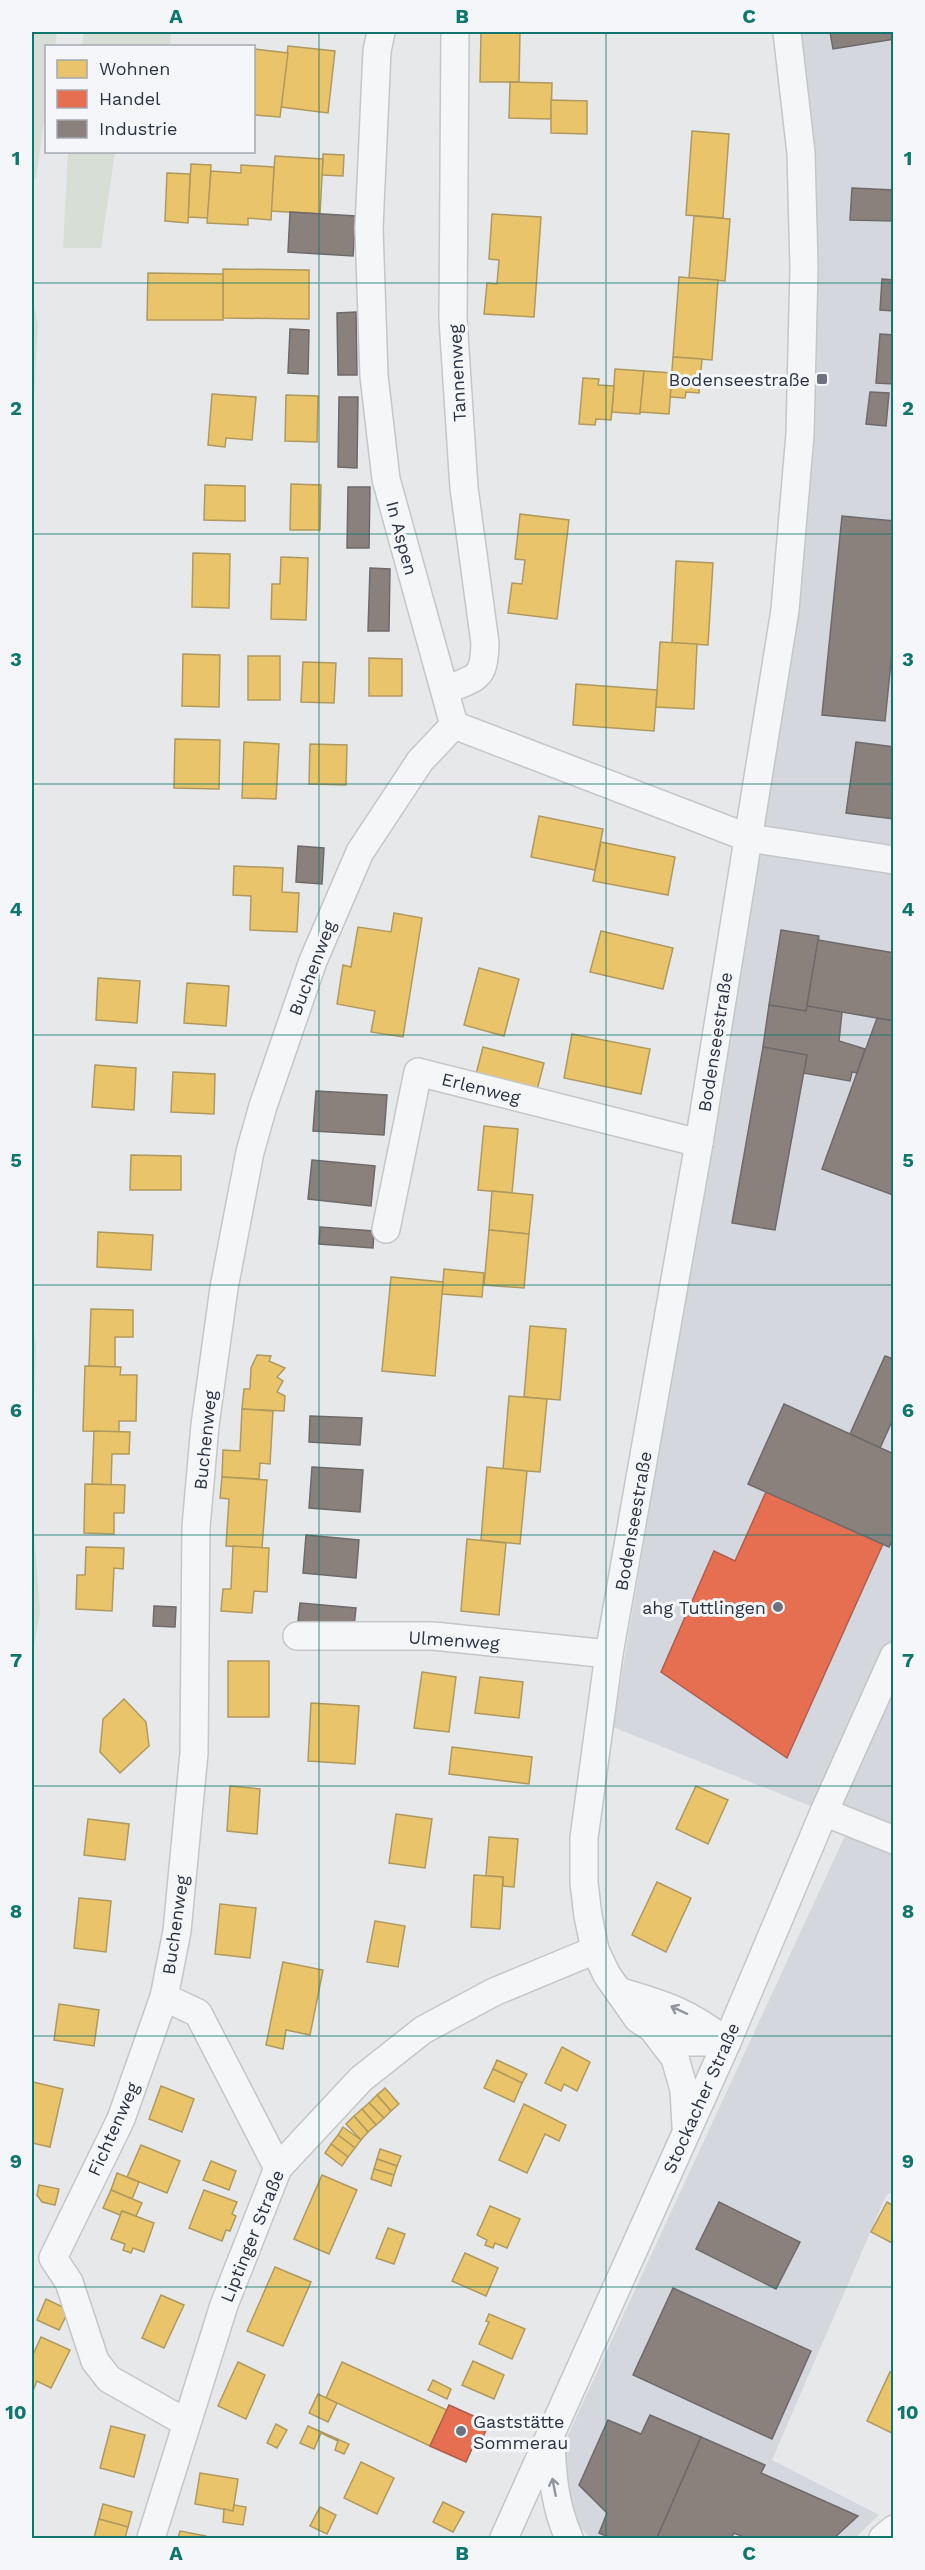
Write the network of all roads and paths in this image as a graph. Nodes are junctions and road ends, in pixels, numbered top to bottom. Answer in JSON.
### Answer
{"nodes":[{"id":1,"x":381,"y":32,"type":"edge"},
{"id":2,"x":455,"y":32,"type":"edge"},
{"id":3,"x":787,"y":32,"type":"edge"},
{"id":4,"x":445,"y":690,"type":"junction"},
{"id":5,"x":454,"y":725,"type":"junction"},
{"id":6,"x":749,"y":838,"type":"junction"},
{"id":7,"x":894,"y":860,"type":"edge"},
{"id":8,"x":699,"y":1143,"type":"junction"},
{"id":9,"x":386,"y":1229,"type":"dead end"},
{"id":10,"x":297,"y":1636,"type":"dead end"},
{"id":11,"x":609,"y":1654,"type":"junction"},
{"id":12,"x":894,"y":1656,"type":"edge"},
{"id":13,"x":824,"y":1812,"type":"junction"},
{"id":14,"x":894,"y":1840,"type":"edge"},
{"id":15,"x":595,"y":1950,"type":"junction"},
{"id":16,"x":621,"y":1992,"type":"junction"},
{"id":17,"x":165,"y":1997,"type":"junction"},
{"id":18,"x":652,"y":2028,"type":"junction"},
{"id":19,"x":727,"y":2042,"type":"junction"},
{"id":20,"x":687,"y":2128,"type":"junction"},
{"id":21,"x":278,"y":2168,"type":"junction"},
{"id":22,"x":185,"y":2422,"type":"junction"},
{"id":23,"x":550,"y":2433,"type":"junction"},
{"id":24,"x":894,"y":2529,"type":"edge"},
{"id":25,"x":510,"y":2536,"type":"edge"},
{"id":26,"x":151,"y":2538,"type":"edge"},
{"id":27,"x":569,"y":2538,"type":"edge"},
{"id":28,"x":883,"y":2538,"type":"edge"}],
"edges":[{"from":1,"to":4,"type":"street","name":"In Aspen"},
{"from":2,"to":4,"type":"street","name":"Tannenweg"},
{"from":3,"to":6,"type":"street","name":"Bodenseestraße"},
{"from":4,"to":5,"type":"street","name":"In Aspen"},
{"from":5,"to":6,"type":"street"},
{"from":5,"to":17,"type":"street","name":"Buchenweg"},
{"from":6,"to":7,"type":"street"},
{"from":6,"to":8,"type":"street","name":"Bodenseestraße"},
{"from":8,"to":9,"type":"street","name":"Erlenweg"},
{"from":8,"to":11,"type":"street","name":"Bodenseestraße"},
{"from":10,"to":11,"type":"street","name":"Ulmenweg"},
{"from":11,"to":15,"type":"street","name":"Bodenseestraße"},
{"from":12,"to":13,"type":"street","name":"Stockacher Straße"},
{"from":13,"to":14,"type":"street"},
{"from":13,"to":19,"type":"street","name":"Stockacher Straße"},
{"from":15,"to":16,"type":"street","name":"Bodenseestraße"},
{"from":15,"to":21,"type":"street","name":"Liptinger Straße"},
{"from":16,"to":18,"type":"street","name":"Bodenseestraße"},
{"from":19,"to":16,"type":"street","one_way":true},
{"from":17,"to":21,"type":"street","name":"Buchenweg"},
{"from":17,"to":22,"type":"street","name":"Fichtenweg"},
{"from":18,"to":19,"type":"street"},
{"from":18,"to":20,"type":"street","name":"Bodenseestraße"},
{"from":19,"to":20,"type":"street","name":"Stockacher Straße"},
{"from":20,"to":23,"type":"street","name":"Stockacher Straße"},
{"from":21,"to":22,"type":"street","name":"Liptinger Straße"},
{"from":22,"to":26,"type":"street","name":"Liptinger Straße"},
{"from":23,"to":25,"type":"street","name":"Stockacher Straße"},
{"from":27,"to":23,"type":"street","one_way":true},
{"from":24,"to":28,"type":"street"}]}
